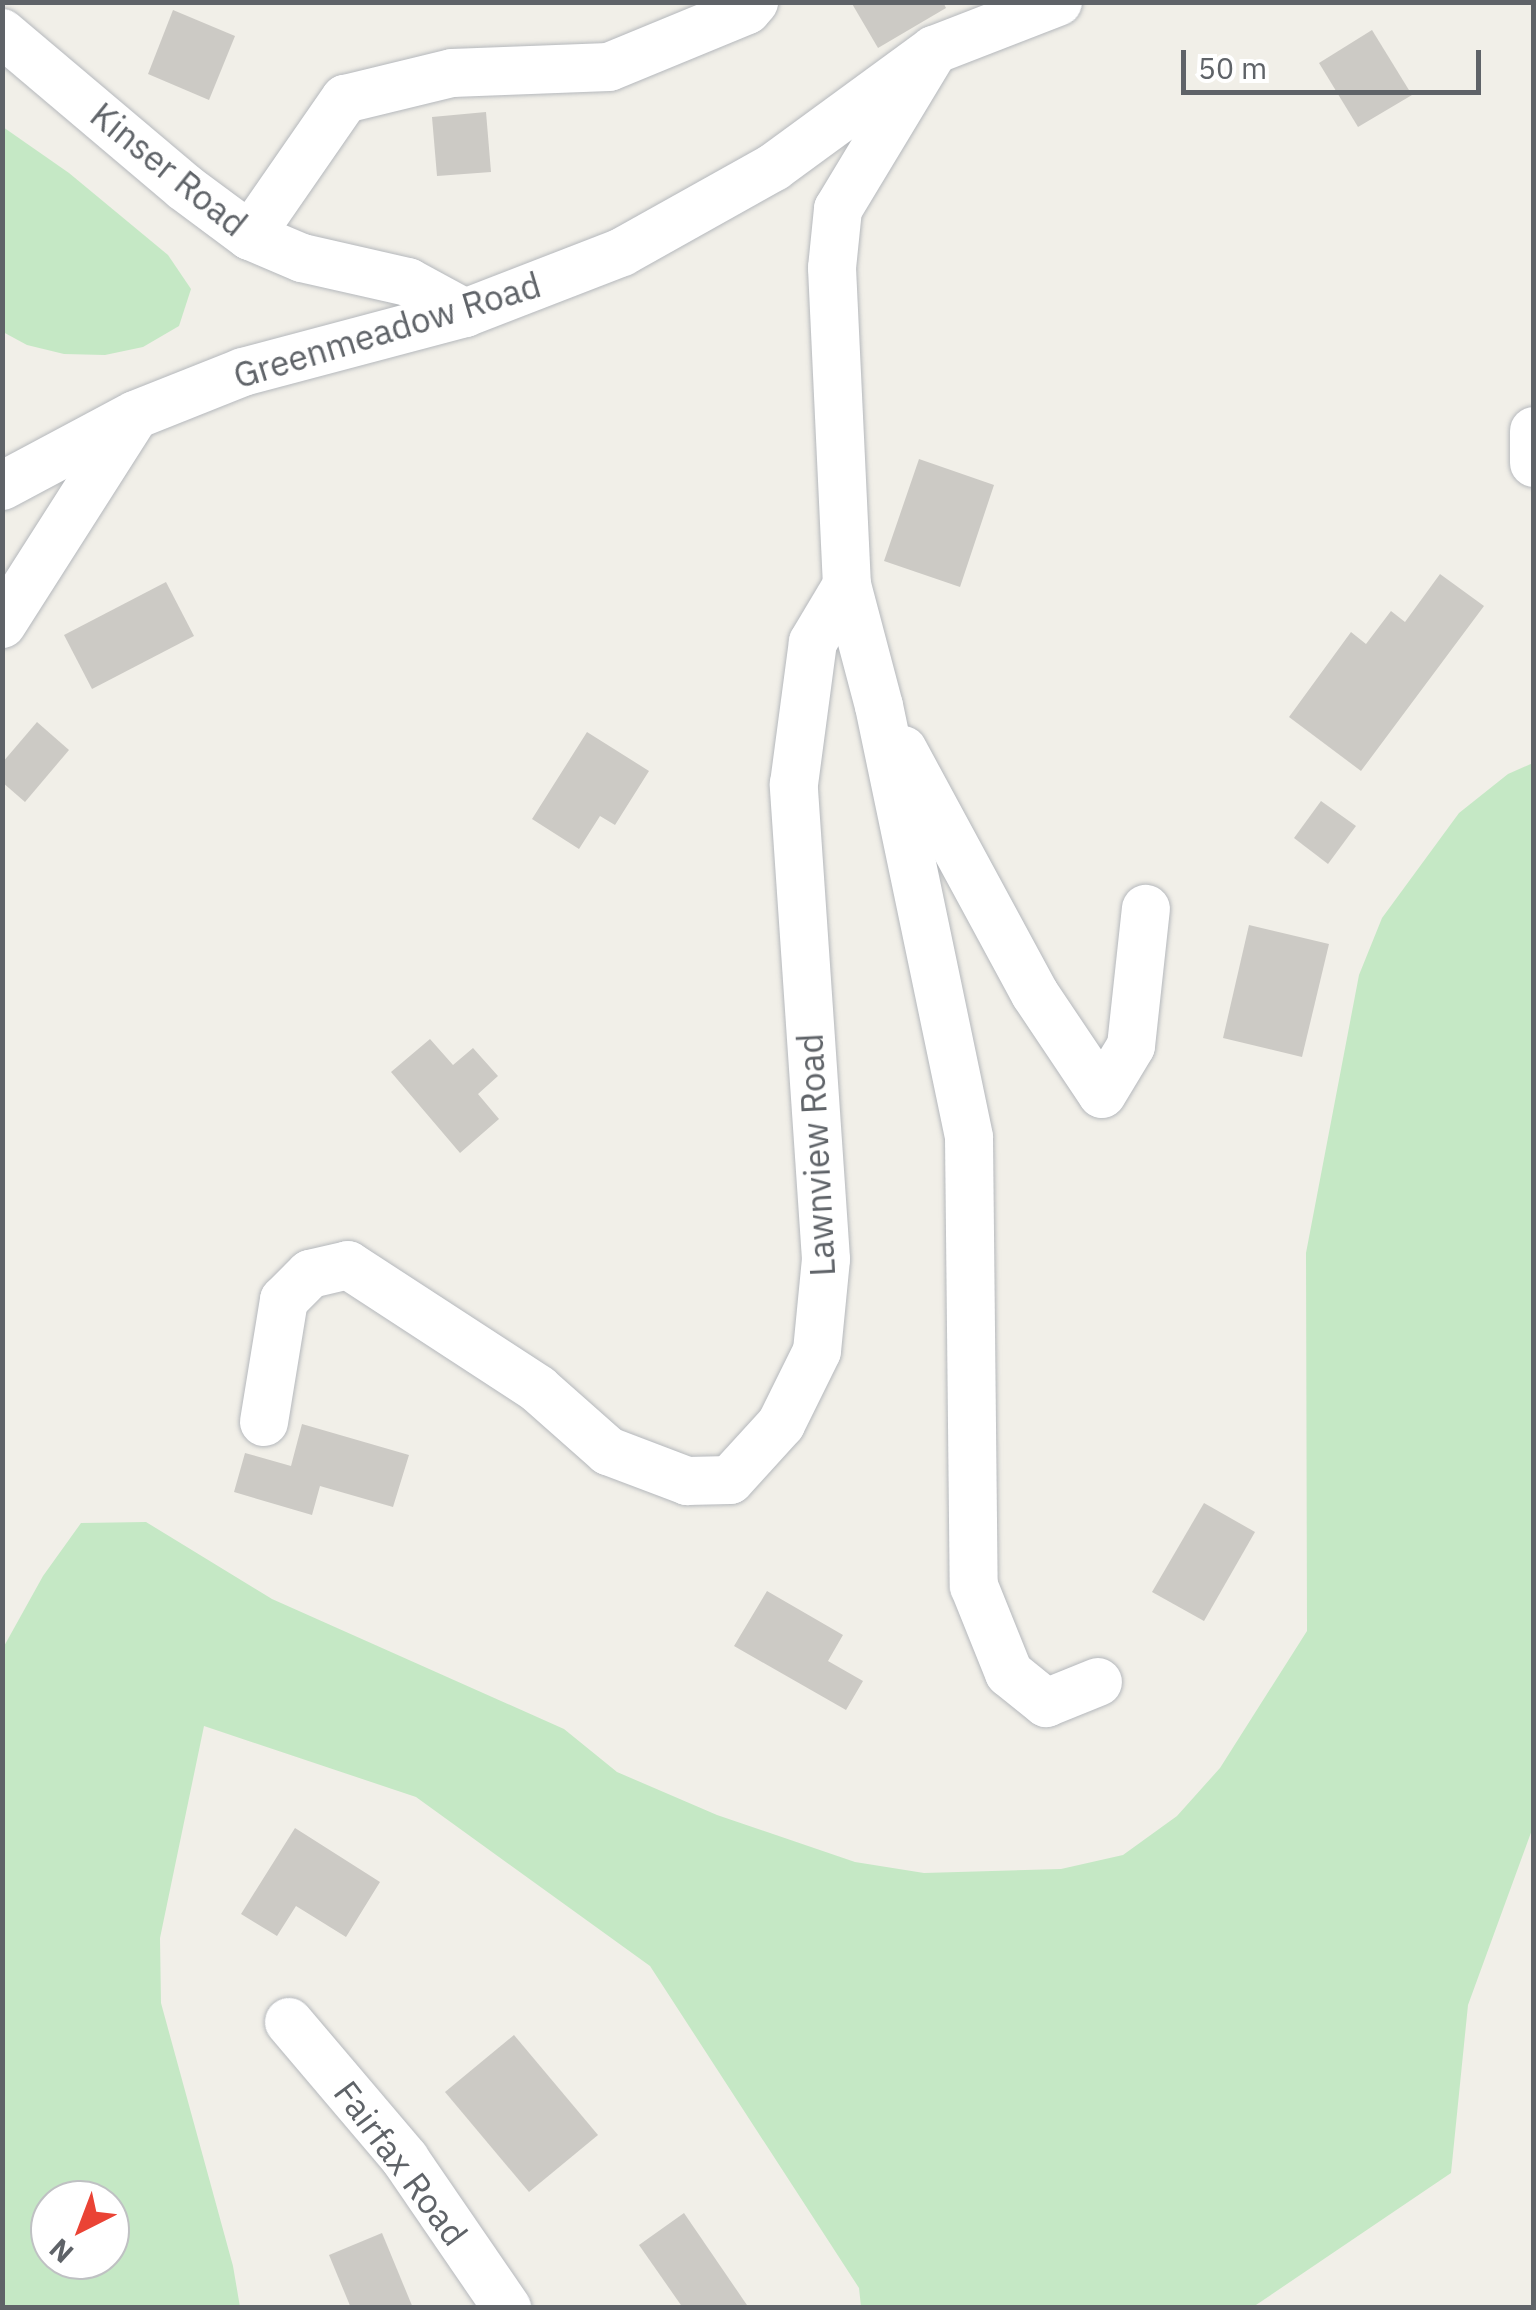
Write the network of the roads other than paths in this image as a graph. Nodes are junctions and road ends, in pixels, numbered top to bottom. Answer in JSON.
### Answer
{"nodes":[{"id":1,"x":754,"y":2,"type":"edge"},
{"id":2,"x":1058,"y":2,"type":"edge"},
{"id":3,"x":2,"y":33,"type":"edge"},
{"id":4,"x":934,"y":50,"type":"junction"},
{"id":5,"x":250,"y":236,"type":"junction"},
{"id":6,"x":465,"y":313,"type":"junction"},
{"id":7,"x":135,"y":414,"type":"junction"},
{"id":8,"x":1534,"y":432,"type":"edge"},
{"id":9,"x":1534,"y":463,"type":"edge"},
{"id":10,"x":2,"y":486,"type":"edge"},
{"id":11,"x":847,"y":585,"type":"junction"},
{"id":12,"x":2,"y":624,"type":"edge"},
{"id":13,"x":879,"y":706,"type":"junction"},
{"id":14,"x":1146,"y":909,"type":"dead end"},
{"id":15,"x":264,"y":1422,"type":"dead end"},
{"id":16,"x":1098,"y":1682,"type":"dead end"},
{"id":17,"x":290,"y":2022,"type":"dead end"},
{"id":18,"x":507,"y":2308,"type":"edge"}],
"edges":[{"from":1,"to":5,"type":"street"},
{"from":2,"to":4,"type":"street","name":"Greenmeadow Road"},
{"from":3,"to":5,"type":"street","name":"Kinser Road"},
{"from":4,"to":6,"type":"street","name":"Greenmeadow Road"},
{"from":4,"to":11,"type":"street"},
{"from":5,"to":6,"type":"street","name":"Kinser Road"},
{"from":6,"to":7,"type":"street","name":"Greenmeadow Road"},
{"from":7,"to":10,"type":"street","name":"Greenmeadow Road"},
{"from":7,"to":12,"type":"street"},
{"from":8,"to":9,"type":"street"},
{"from":11,"to":13,"type":"street"},
{"from":11,"to":15,"type":"street","name":"Lawnview Road"},
{"from":13,"to":14,"type":"street"},
{"from":13,"to":16,"type":"street"},
{"from":17,"to":18,"type":"street","name":"Fairfax Road"}]}
